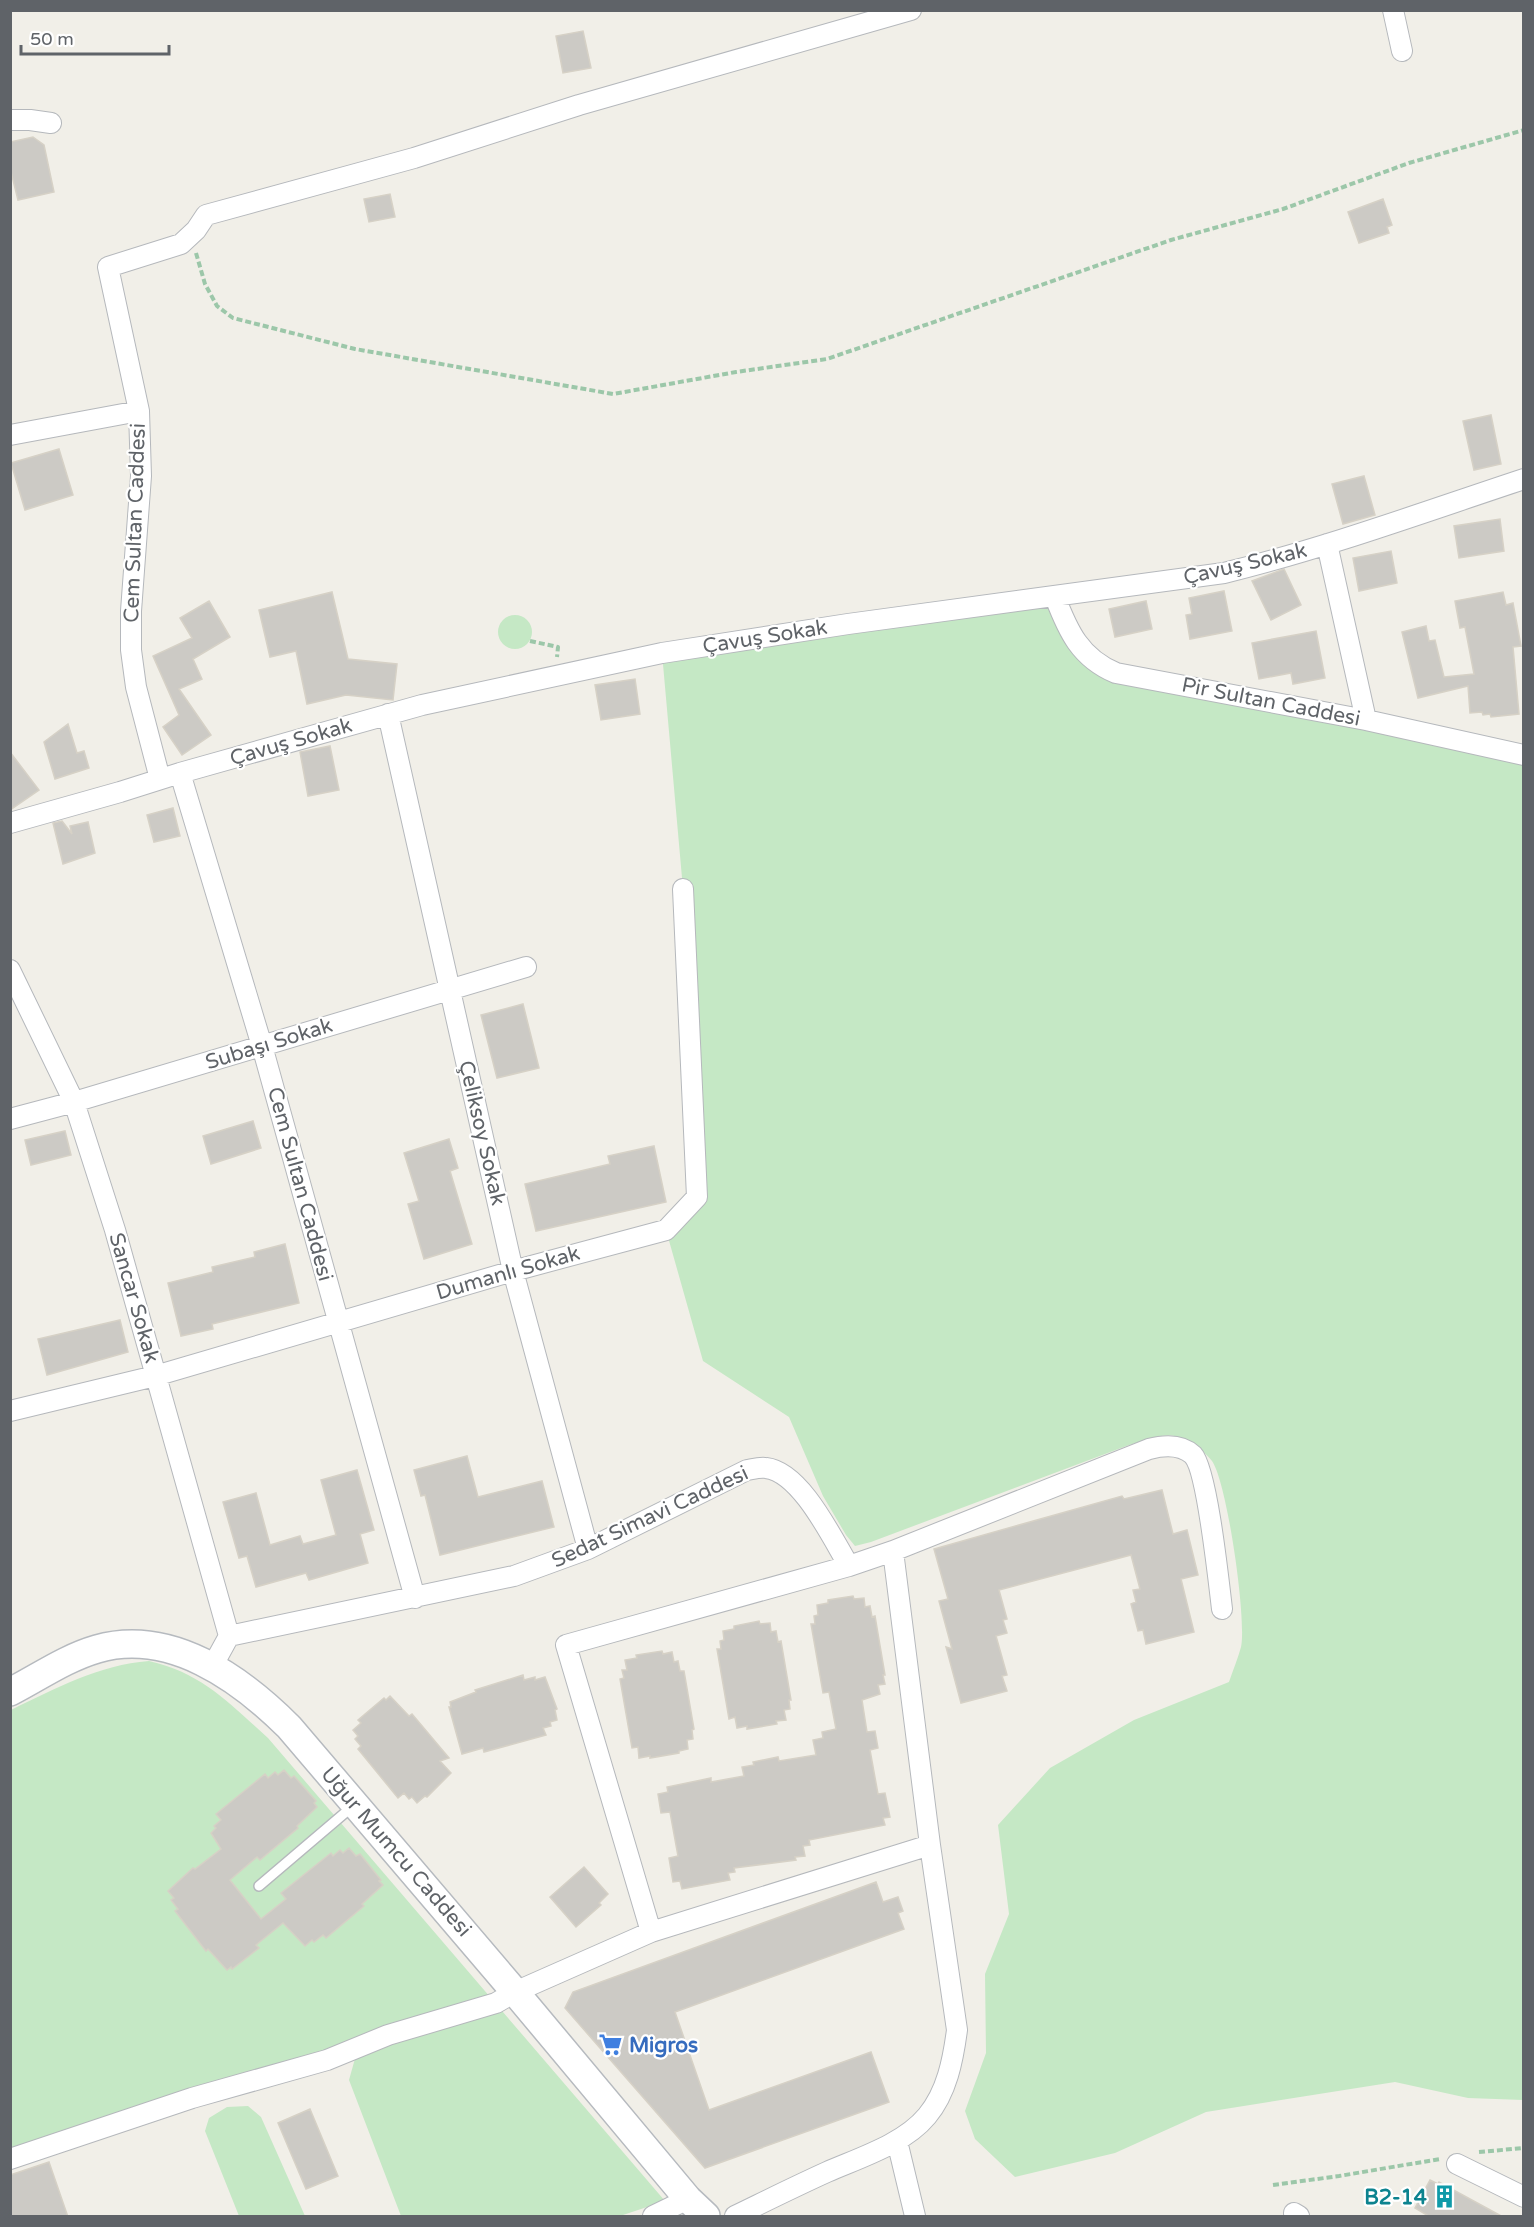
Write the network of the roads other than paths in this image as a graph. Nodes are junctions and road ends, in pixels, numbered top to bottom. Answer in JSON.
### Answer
{"nodes":[{"id":1,"x":911,"y":10,"type":"edge"},
{"id":2,"x":1393,"y":10,"type":"edge"},
{"id":3,"x":1402,"y":51,"type":"dead end"},
{"id":4,"x":10,"y":120,"type":"edge"},
{"id":5,"x":51,"y":123,"type":"dead end"},
{"id":6,"x":139,"y":411,"type":"junction"},
{"id":7,"x":10,"y":435,"type":"edge"},
{"id":8,"x":1524,"y":479,"type":"edge"},
{"id":9,"x":1327,"y":544,"type":"junction"},
{"id":10,"x":1055,"y":597,"type":"junction"},
{"id":11,"x":388,"y":714,"type":"junction"},
{"id":12,"x":1366,"y":720,"type":"junction"},
{"id":13,"x":1524,"y":755,"type":"edge"},
{"id":14,"x":180,"y":772,"type":"junction"},
{"id":15,"x":160,"y":779,"type":"junction"},
{"id":16,"x":10,"y":823,"type":"edge"},
{"id":17,"x":683,"y":889,"type":"dead end"},
{"id":18,"x":526,"y":968,"type":"dead end"},
{"id":19,"x":10,"y":970,"type":"edge"},
{"id":20,"x":449,"y":990,"type":"junction"},
{"id":21,"x":262,"y":1046,"type":"junction"},
{"id":22,"x":74,"y":1102,"type":"junction"},
{"id":23,"x":10,"y":1119,"type":"edge"},
{"id":24,"x":513,"y":1271,"type":"junction"},
{"id":25,"x":338,"y":1322,"type":"junction"},
{"id":26,"x":155,"y":1376,"type":"junction"},
{"id":27,"x":10,"y":1411,"type":"edge"},
{"id":28,"x":588,"y":1549,"type":"junction"},
{"id":29,"x":893,"y":1551,"type":"junction"},
{"id":30,"x":849,"y":1566,"type":"junction"},
{"id":31,"x":415,"y":1598,"type":"junction"},
{"id":32,"x":1222,"y":1609,"type":"dead end"},
{"id":33,"x":229,"y":1636,"type":"junction"},
{"id":34,"x":212,"y":1666,"type":"junction"},
{"id":35,"x":10,"y":1692,"type":"edge"},
{"id":36,"x":355,"y":1804,"type":"junction"},
{"id":37,"x":930,"y":1845,"type":"junction"},
{"id":38,"x":259,"y":1886,"type":"dead end"},
{"id":39,"x":651,"y":1932,"type":"junction"},
{"id":40,"x":515,"y":1992,"type":"junction"},
{"id":41,"x":897,"y":2141,"type":"junction"},
{"id":42,"x":10,"y":2159,"type":"edge"},
{"id":43,"x":1450,"y":2161,"type":"road end"},
{"id":44,"x":1524,"y":2197,"type":"edge"},
{"id":45,"x":697,"y":2208,"type":"edge"},
{"id":46,"x":653,"y":2217,"type":"edge"},
{"id":47,"x":735,"y":2217,"type":"edge"},
{"id":48,"x":915,"y":2217,"type":"edge"}],
"edges":[{"from":1,"to":6,"type":"street","name":"Cem Sultan Caddesi"},
{"from":2,"to":3,"type":"street"},
{"from":4,"to":5,"type":"street"},
{"from":6,"to":7,"type":"street"},
{"from":6,"to":15,"type":"street","name":"Cem Sultan Caddesi"},
{"from":8,"to":9,"type":"street","name":"Çavuş Sokak"},
{"from":9,"to":10,"type":"street","name":"Çavuş Sokak"},
{"from":9,"to":12,"type":"street"},
{"from":10,"to":11,"type":"street","name":"Çavuş Sokak"},
{"from":10,"to":12,"type":"street","name":"Pir Sultan Caddesi"},
{"from":11,"to":14,"type":"street","name":"Çavuş Sokak"},
{"from":11,"to":20,"type":"street","name":"Çeliksoy Sokak"},
{"from":12,"to":13,"type":"street","name":"Pir Sultan Caddesi"},
{"from":14,"to":15,"type":"street","name":"Çavuş Sokak"},
{"from":14,"to":21,"type":"street","name":"Cem Sultan Caddesi"},
{"from":15,"to":16,"type":"street","name":"Çavuş Sokak"},
{"from":17,"to":24,"type":"street","name":"Dumanlı Sokak"},
{"from":18,"to":20,"type":"street","name":"Subaşı Sokak"},
{"from":19,"to":22,"type":"street","name":"Sancar Sokak"},
{"from":20,"to":21,"type":"street","name":"Subaşı Sokak"},
{"from":20,"to":24,"type":"street","name":"Çeliksoy Sokak"},
{"from":21,"to":22,"type":"street","name":"Subaşı Sokak"},
{"from":21,"to":25,"type":"street","name":"Cem Sultan Caddesi"},
{"from":22,"to":23,"type":"street","name":"Subaşı Sokak"},
{"from":22,"to":26,"type":"street","name":"Sancar Sokak"},
{"from":24,"to":25,"type":"street","name":"Dumanlı Sokak"},
{"from":24,"to":28,"type":"street","name":"Çeliksoy Sokak"},
{"from":25,"to":26,"type":"street","name":"Dumanlı Sokak"},
{"from":25,"to":31,"type":"street","name":"Cem Sultan Caddesi"},
{"from":26,"to":27,"type":"street","name":"Dumanlı Sokak"},
{"from":26,"to":33,"type":"street","name":"Sancar Sokak"},
{"from":28,"to":30,"type":"street","name":"Sedat Simavi Caddesi"},
{"from":28,"to":31,"type":"street","name":"Sedat Simavi Caddesi"},
{"from":29,"to":30,"type":"street"},
{"from":29,"to":32,"type":"street"},
{"from":29,"to":37,"type":"street"},
{"from":30,"to":39,"type":"street"},
{"from":31,"to":33,"type":"street","name":"Sedat Simavi Caddesi"},
{"from":33,"to":34,"type":"street"},
{"from":34,"to":35,"type":"street","name":"Uğur Mumcu Caddesi"},
{"from":34,"to":36,"type":"street","name":"Uğur Mumcu Caddesi"},
{"from":36,"to":38,"type":"lane"},
{"from":36,"to":40,"type":"street","name":"Uğur Mumcu Caddesi"},
{"from":37,"to":39,"type":"street"},
{"from":37,"to":41,"type":"street"},
{"from":39,"to":40,"type":"street"},
{"from":40,"to":42,"type":"street"},
{"from":40,"to":45,"type":"street","name":"Uğur Mumcu Caddesi"},
{"from":41,"to":47,"type":"street"},
{"from":41,"to":48,"type":"street"},
{"from":43,"to":44,"type":"street"},
{"from":45,"to":46,"type":"street"}]}
